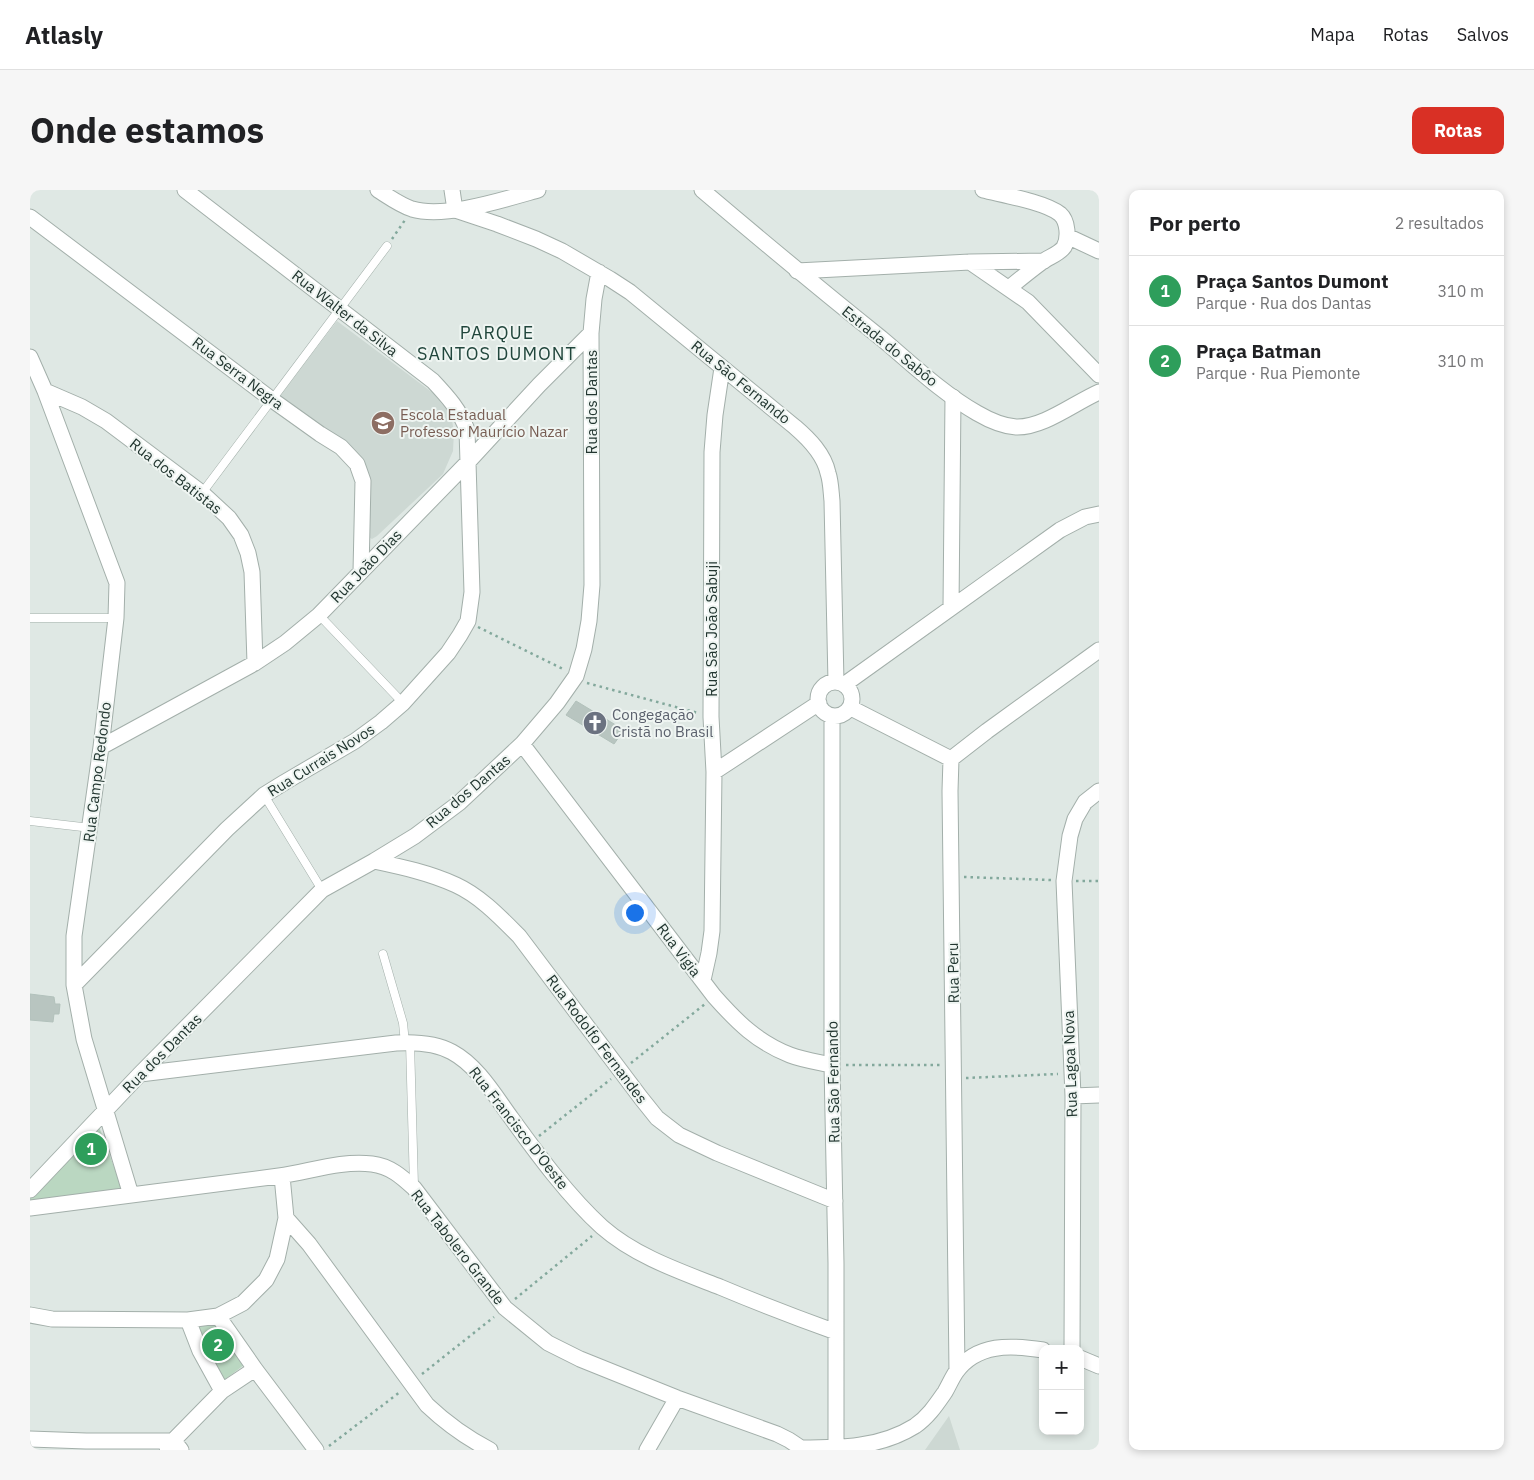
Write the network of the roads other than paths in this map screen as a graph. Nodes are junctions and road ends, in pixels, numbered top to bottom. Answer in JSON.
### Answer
{"nodes":[{"id":1,"x":185,"y":190,"type":"edge"},
{"id":2,"x":378,"y":190,"type":"edge"},
{"id":3,"x":452,"y":190,"type":"edge"},
{"id":4,"x":538,"y":190,"type":"edge"},
{"id":5,"x":702,"y":190,"type":"edge"},
{"id":6,"x":984,"y":190,"type":"edge"},
{"id":7,"x":1010,"y":193,"type":"edge"},
{"id":8,"x":1040,"y":197,"type":"edge"},
{"id":9,"x":455,"y":210,"type":"junction"},
{"id":10,"x":30,"y":217,"type":"edge"},
{"id":11,"x":1067,"y":236,"type":"junction"},
{"id":12,"x":387,"y":246,"type":"road end"},
{"id":13,"x":1099,"y":251,"type":"edge"},
{"id":14,"x":1044,"y":261,"type":"junction"},
{"id":15,"x":970,"y":262,"type":"junction"},
{"id":16,"x":797,"y":271,"type":"junction"},
{"id":17,"x":598,"y":272,"type":"junction"},
{"id":18,"x":1009,"y":288,"type":"junction"},
{"id":19,"x":340,"y":308,"type":"junction"},
{"id":20,"x":591,"y":333,"type":"junction"},
{"id":21,"x":30,"y":357,"type":"edge"},
{"id":22,"x":722,"y":368,"type":"junction"},
{"id":23,"x":1099,"y":375,"type":"edge"},
{"id":24,"x":45,"y":391,"type":"junction"},
{"id":25,"x":1099,"y":392,"type":"edge"},
{"id":26,"x":953,"y":397,"type":"junction"},
{"id":27,"x":271,"y":399,"type":"junction"},
{"id":28,"x":469,"y":461,"type":"junction"},
{"id":29,"x":202,"y":493,"type":"junction"},
{"id":30,"x":1099,"y":514,"type":"edge"},
{"id":31,"x":361,"y":572,"type":"junction"},
{"id":32,"x":950,"y":608,"type":"junction"},
{"id":33,"x":319,"y":615,"type":"junction"},
{"id":34,"x":30,"y":618,"type":"edge"},
{"id":35,"x":116,"y":618,"type":"junction"},
{"id":36,"x":1099,"y":650,"type":"edge"},
{"id":37,"x":255,"y":663,"type":"junction"},
{"id":38,"x":840,"y":683,"type":"junction"},
{"id":39,"x":403,"y":703,"type":"junction"},
{"id":40,"x":818,"y":703,"type":"junction"},
{"id":41,"x":851,"y":708,"type":"junction"},
{"id":42,"x":832,"y":716,"type":"junction"},
{"id":43,"x":522,"y":744,"type":"junction"},
{"id":44,"x":101,"y":747,"type":"junction"},
{"id":45,"x":952,"y":759,"type":"junction"},
{"id":46,"x":714,"y":772,"type":"junction"},
{"id":47,"x":1099,"y":791,"type":"edge"},
{"id":48,"x":264,"y":795,"type":"junction"},
{"id":49,"x":30,"y":821,"type":"edge"},
{"id":50,"x":90,"y":828,"type":"junction"},
{"id":51,"x":374,"y":861,"type":"junction"},
{"id":52,"x":322,"y":890,"type":"junction"},
{"id":53,"x":383,"y":954,"type":"dead end"},
{"id":54,"x":702,"y":980,"type":"junction"},
{"id":55,"x":74,"y":985,"type":"junction"},
{"id":56,"x":408,"y":1043,"type":"junction"},
{"id":57,"x":832,"y":1065,"type":"junction"},
{"id":58,"x":140,"y":1074,"type":"junction"},
{"id":59,"x":1099,"y":1095,"type":"edge"},
{"id":60,"x":1072,"y":1096,"type":"junction"},
{"id":61,"x":105,"y":1112,"type":"junction"},
{"id":62,"x":282,"y":1176,"type":"junction"},
{"id":63,"x":414,"y":1188,"type":"junction"},
{"id":64,"x":30,"y":1190,"type":"edge"},
{"id":65,"x":131,"y":1195,"type":"junction"},
{"id":66,"x":835,"y":1201,"type":"junction"},
{"id":67,"x":30,"y":1208,"type":"edge"},
{"id":68,"x":286,"y":1218,"type":"junction"},
{"id":69,"x":309,"y":1244,"type":"junction"},
{"id":70,"x":277,"y":1259,"type":"junction"},
{"id":71,"x":30,"y":1315,"type":"edge"},
{"id":72,"x":218,"y":1316,"type":"junction"},
{"id":73,"x":188,"y":1320,"type":"junction"},
{"id":74,"x":836,"y":1332,"type":"junction"},
{"id":75,"x":1072,"y":1345,"type":"edge"},
{"id":76,"x":1039,"y":1349,"type":"edge"},
{"id":77,"x":1084,"y":1360,"type":"edge"},
{"id":78,"x":1099,"y":1366,"type":"edge"},
{"id":79,"x":255,"y":1369,"type":"junction"},
{"id":80,"x":957,"y":1371,"type":"junction"},
{"id":81,"x":222,"y":1391,"type":"junction"},
{"id":82,"x":677,"y":1398,"type":"junction"},
{"id":83,"x":30,"y":1439,"type":"edge"},
{"id":84,"x":173,"y":1447,"type":"edge"},
{"id":85,"x":836,"y":1448,"type":"junction"},
{"id":86,"x":800,"y":1449,"type":"edge"},
{"id":87,"x":316,"y":1450,"type":"edge"},
{"id":88,"x":490,"y":1450,"type":"edge"},
{"id":89,"x":647,"y":1450,"type":"edge"}],
"edges":[{"from":1,"to":19,"type":"street","name":"Rua Walter da Silva"},
{"from":2,"to":9,"type":"street"},
{"from":3,"to":9,"type":"street"},
{"from":4,"to":9,"type":"street"},
{"from":5,"to":16,"type":"street","name":"Estrada do Sabôo"},
{"from":6,"to":7,"type":"street"},
{"from":7,"to":8,"type":"street"},
{"from":8,"to":11,"type":"street"},
{"from":9,"to":17,"type":"street","name":"Rua São Fernando"},
{"from":10,"to":27,"type":"street","name":"Rua Serra Negra"},
{"from":11,"to":13,"type":"street"},
{"from":11,"to":14,"type":"street"},
{"from":12,"to":19,"type":"lane"},
{"from":14,"to":15,"type":"street"},
{"from":14,"to":18,"type":"street"},
{"from":15,"to":16,"type":"street"},
{"from":15,"to":18,"type":"street"},
{"from":16,"to":26,"type":"street","name":"Estrada do Sabôo"},
{"from":17,"to":20,"type":"street","name":"Rua dos Dantas"},
{"from":17,"to":22,"type":"street","name":"Rua São Fernando"},
{"from":18,"to":23,"type":"street"},
{"from":19,"to":27,"type":"lane"},
{"from":19,"to":28,"type":"street","name":"Rua Walter da Silva"},
{"from":20,"to":28,"type":"street","name":"Rua João Dias"},
{"from":20,"to":43,"type":"street","name":"Rua dos Dantas"},
{"from":21,"to":24,"type":"street","name":"Rua Campo Redondo"},
{"from":22,"to":38,"type":"street","name":"Rua São Fernando"},
{"from":22,"to":46,"type":"street","name":"Rua São João Sabuji"},
{"from":24,"to":29,"type":"street","name":"Rua dos Batistas"},
{"from":24,"to":35,"type":"street","name":"Rua Campo Redondo"},
{"from":25,"to":26,"type":"street","name":"Estrada do Sabôo"},
{"from":26,"to":32,"type":"street"},
{"from":27,"to":29,"type":"lane"},
{"from":27,"to":31,"type":"street","name":"Rua Serra Negra"},
{"from":28,"to":31,"type":"street","name":"Rua João Dias"},
{"from":28,"to":39,"type":"street","name":"Rua Currais Novos"},
{"from":29,"to":37,"type":"street","name":"Rua dos Batistas"},
{"from":30,"to":32,"type":"street"},
{"from":31,"to":33,"type":"street","name":"Rua João Dias"},
{"from":32,"to":38,"type":"street"},
{"from":33,"to":37,"type":"street","name":"Rua João Dias"},
{"from":33,"to":39,"type":"lane"},
{"from":34,"to":35,"type":"lane"},
{"from":35,"to":44,"type":"street","name":"Rua Campo Redondo"},
{"from":36,"to":45,"type":"street"},
{"from":37,"to":44,"type":"street","name":"Rua João Dias"},
{"from":38,"to":40,"type":"street"},
{"from":38,"to":41,"type":"street"},
{"from":39,"to":48,"type":"street","name":"Rua Currais Novos"},
{"from":40,"to":42,"type":"street"},
{"from":40,"to":46,"type":"street"},
{"from":41,"to":42,"type":"street"},
{"from":41,"to":45,"type":"street"},
{"from":42,"to":57,"type":"street","name":"Rua São Fernando"},
{"from":43,"to":51,"type":"street","name":"Rua dos Dantas"},
{"from":43,"to":54,"type":"street","name":"Rua Vigia"},
{"from":44,"to":50,"type":"street","name":"Rua Campo Redondo"},
{"from":45,"to":80,"type":"street","name":"Rua Peru"},
{"from":46,"to":54,"type":"street","name":"Rua São João Sabuji"},
{"from":47,"to":60,"type":"street","name":"Rua Lagoa Nova"},
{"from":48,"to":52,"type":"lane"},
{"from":48,"to":55,"type":"street","name":"Rua Currais Novos"},
{"from":49,"to":50,"type":"lane"},
{"from":50,"to":55,"type":"street","name":"Rua Campo Redondo"},
{"from":51,"to":52,"type":"street","name":"Rua dos Dantas"},
{"from":51,"to":66,"type":"street","name":"Rua Rodolfo Fernandes"},
{"from":52,"to":58,"type":"street","name":"Rua dos Dantas"},
{"from":53,"to":56,"type":"lane"},
{"from":54,"to":57,"type":"street","name":"Rua Vigia"},
{"from":55,"to":61,"type":"street","name":"Rua Campo Redondo"},
{"from":56,"to":58,"type":"street","name":"Rua Francisco D'Oeste"},
{"from":56,"to":63,"type":"lane"},
{"from":56,"to":74,"type":"street","name":"Rua Francisco D'Oeste"},
{"from":57,"to":66,"type":"street","name":"Rua São Fernando"},
{"from":58,"to":61,"type":"street","name":"Rua dos Dantas"},
{"from":59,"to":60,"type":"street"},
{"from":60,"to":75,"type":"street","name":"Rua Lagoa Nova"},
{"from":61,"to":64,"type":"street","name":"Rua dos Dantas"},
{"from":61,"to":65,"type":"street","name":"Rua Campo Redondo"},
{"from":62,"to":63,"type":"street","name":"Rua Tabolero Grande"},
{"from":62,"to":65,"type":"street","name":"Rua Tabolero Grande"},
{"from":62,"to":68,"type":"street"},
{"from":63,"to":82,"type":"street","name":"Rua Tabolero Grande"},
{"from":65,"to":67,"type":"street","name":"Rua Tabolero Grande"},
{"from":66,"to":74,"type":"street","name":"Rua São Fernando"},
{"from":68,"to":69,"type":"street"},
{"from":68,"to":70,"type":"street"},
{"from":69,"to":70,"type":"street"},
{"from":69,"to":88,"type":"street"},
{"from":70,"to":72,"type":"street"},
{"from":71,"to":73,"type":"street"},
{"from":72,"to":73,"type":"street"},
{"from":72,"to":79,"type":"street"},
{"from":73,"to":81,"type":"street"},
{"from":74,"to":85,"type":"street","name":"Rua São Fernando"},
{"from":76,"to":80,"type":"street"},
{"from":77,"to":78,"type":"street"},
{"from":79,"to":81,"type":"street"},
{"from":79,"to":87,"type":"street"},
{"from":80,"to":85,"type":"street"},
{"from":81,"to":84,"type":"street"},
{"from":82,"to":86,"type":"street","name":"Rua Tabolero Grande"},
{"from":82,"to":89,"type":"street"},
{"from":83,"to":84,"type":"street"},
{"from":85,"to":86,"type":"street"}]}
